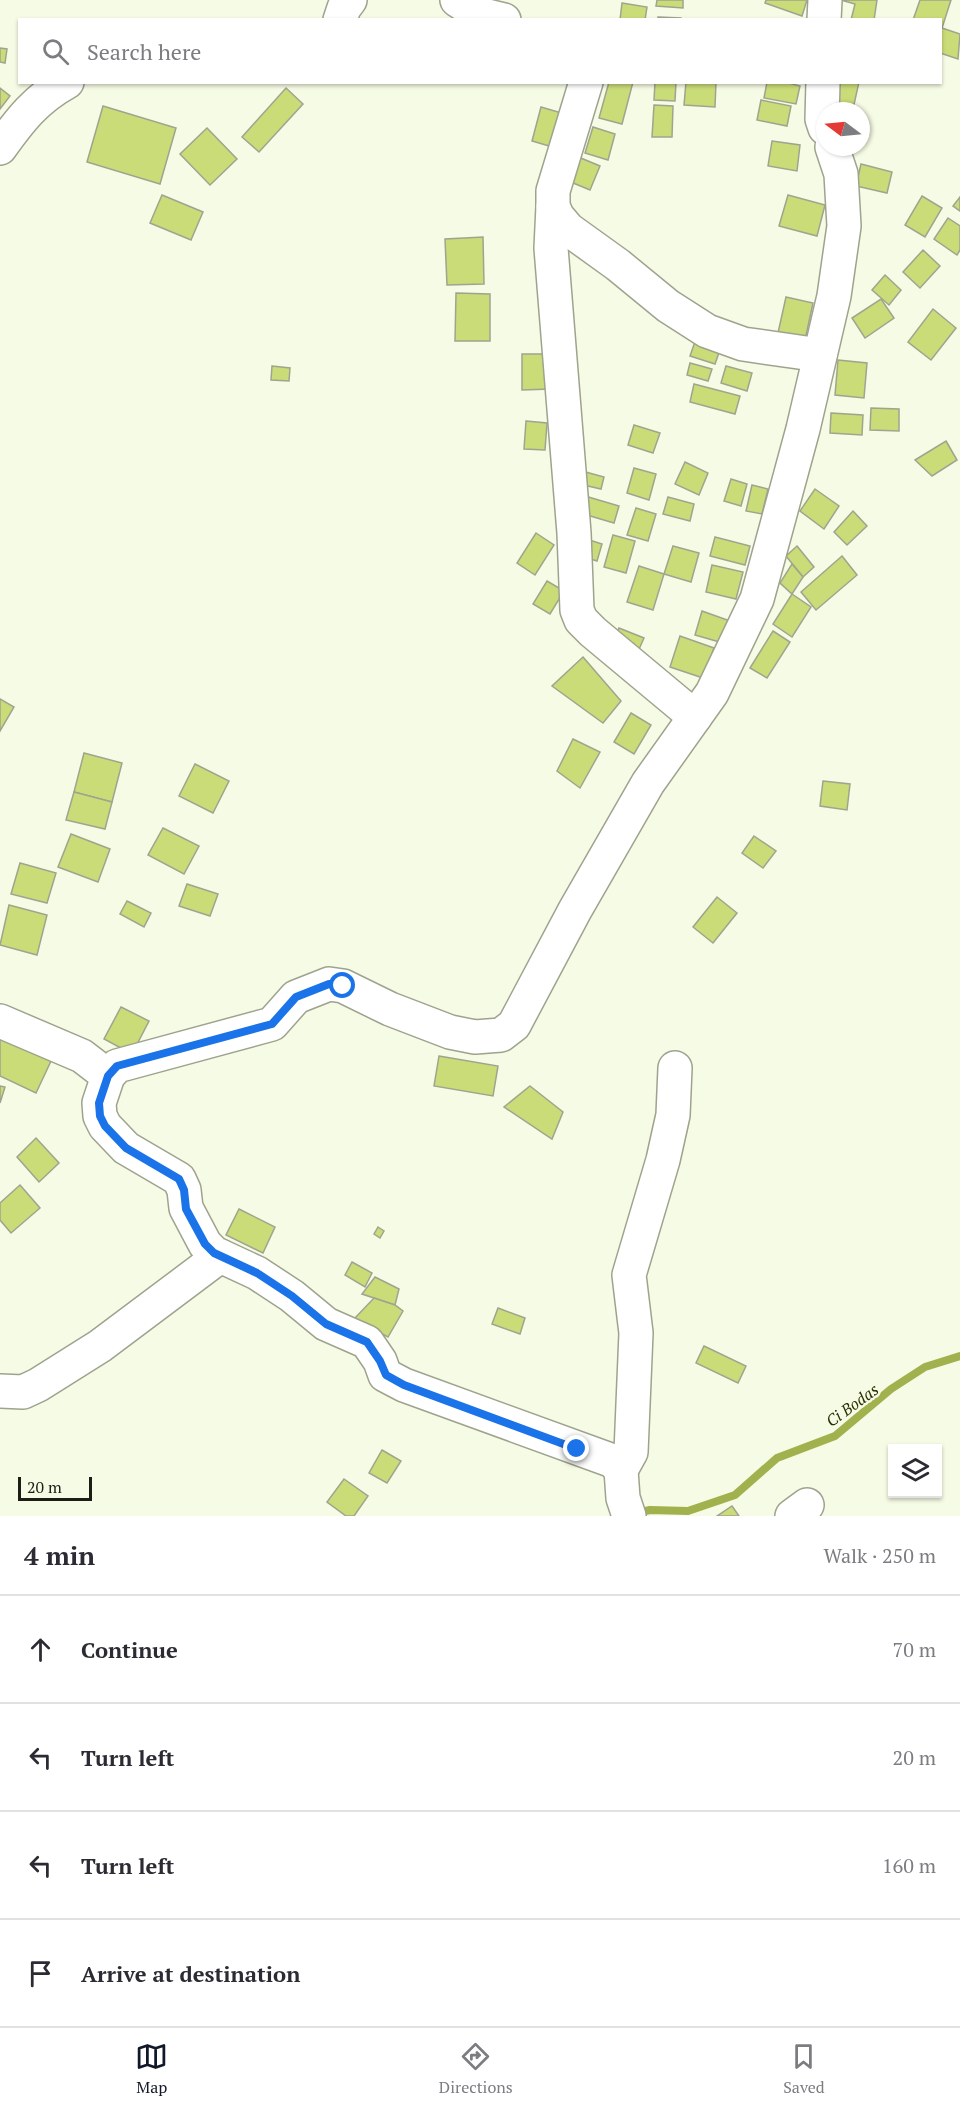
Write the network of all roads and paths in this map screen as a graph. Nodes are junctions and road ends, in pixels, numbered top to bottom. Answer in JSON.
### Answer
{"nodes":[{"id":1,"x":350,"y":0,"type":"edge"},
{"id":2,"x":457,"y":0,"type":"edge"},
{"id":3,"x":825,"y":0,"type":"edge"},
{"id":4,"x":341,"y":18,"type":"edge"},
{"id":5,"x":496,"y":18,"type":"edge"},
{"id":6,"x":824,"y":18,"type":"edge"},
{"id":7,"x":64,"y":84,"type":"edge"},
{"id":8,"x":585,"y":84,"type":"edge"},
{"id":9,"x":823,"y":84,"type":"edge"},
{"id":10,"x":822,"y":102,"type":"edge"},
{"id":11,"x":0,"y":148,"type":"edge"},
{"id":12,"x":835,"y":156,"type":"edge"},
{"id":13,"x":553,"y":206,"type":"junction"},
{"id":14,"x":820,"y":355,"type":"junction"},
{"id":15,"x":695,"y":717,"type":"junction"},
{"id":16,"x":0,"y":1021,"type":"edge"},
{"id":17,"x":675,"y":1068,"type":"dead end"},
{"id":18,"x":108,"y":1076,"type":"junction"},
{"id":19,"x":220,"y":1256,"type":"junction"},
{"id":20,"x":0,"y":1391,"type":"edge"},
{"id":21,"x":624,"y":1495,"type":"edge"}],
"edges":[{"from":1,"to":4,"type":"street"},
{"from":2,"to":5,"type":"street"},
{"from":3,"to":6,"type":"street"},
{"from":7,"to":11,"type":"street"},
{"from":8,"to":13,"type":"street"},
{"from":9,"to":10,"type":"street"},
{"from":12,"to":14,"type":"street"},
{"from":13,"to":14,"type":"street"},
{"from":13,"to":15,"type":"street"},
{"from":14,"to":15,"type":"street"},
{"from":15,"to":18,"type":"street"},
{"from":16,"to":18,"type":"street"},
{"from":17,"to":21,"type":"street"},
{"from":18,"to":19,"type":"street"},
{"from":19,"to":20,"type":"street"},
{"from":19,"to":21,"type":"street"}]}
